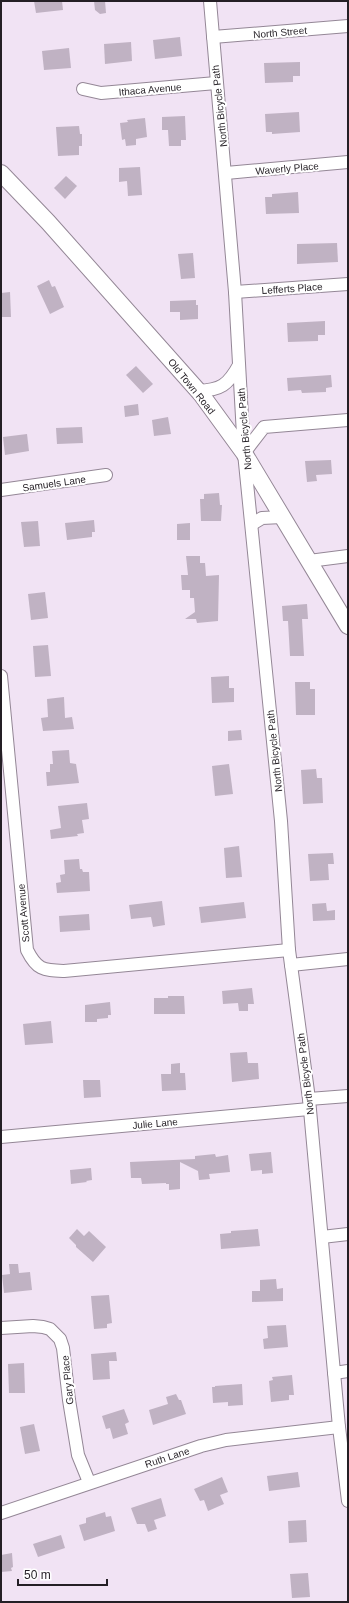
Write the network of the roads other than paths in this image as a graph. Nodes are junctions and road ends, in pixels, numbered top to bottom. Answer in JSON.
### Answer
{"nodes":[{"id":1,"x":210,"y":1,"type":"edge"},
{"id":2,"x":348,"y":26,"type":"edge"},
{"id":3,"x":213,"y":37,"type":"junction"},
{"id":4,"x":216,"y":84,"type":"junction"},
{"id":5,"x":83,"y":89,"type":"dead end"},
{"id":6,"x":348,"y":162,"type":"edge"},
{"id":7,"x":1,"y":172,"type":"edge"},
{"id":8,"x":226,"y":173,"type":"junction"},
{"id":9,"x":348,"y":284,"type":"edge"},
{"id":10,"x":235,"y":292,"type":"junction"},
{"id":11,"x":239,"y":365,"type":"junction"},
{"id":12,"x":198,"y":391,"type":"junction"},
{"id":13,"x":348,"y":420,"type":"edge"},
{"id":14,"x":244,"y":453,"type":"junction"},
{"id":15,"x":106,"y":475,"type":"dead end"},
{"id":16,"x":1,"y":490,"type":"edge"},
{"id":17,"x":282,"y":517,"type":"junction"},
{"id":18,"x":252,"y":524,"type":"junction"},
{"id":19,"x":348,"y":556,"type":"edge"},
{"id":20,"x":309,"y":561,"type":"junction"},
{"id":21,"x":348,"y":626,"type":"edge"},
{"id":22,"x":1,"y":676,"type":"edge"},
{"id":23,"x":289,"y":950,"type":"junction"},
{"id":24,"x":348,"y":959,"type":"edge"},
{"id":25,"x":291,"y":965,"type":"junction"},
{"id":26,"x":348,"y":1096,"type":"edge"},
{"id":27,"x":309,"y":1104,"type":"junction"},
{"id":28,"x":1,"y":1137,"type":"edge"},
{"id":29,"x":348,"y":1234,"type":"edge"},
{"id":30,"x":322,"y":1237,"type":"junction"},
{"id":31,"x":1,"y":1328,"type":"edge"},
{"id":32,"x":348,"y":1372,"type":"edge"},
{"id":33,"x":334,"y":1373,"type":"junction"},
{"id":34,"x":339,"y":1427,"type":"junction"},
{"id":35,"x":89,"y":1482,"type":"junction"},
{"id":36,"x":348,"y":1501,"type":"edge"},
{"id":37,"x":1,"y":1512,"type":"edge"}],
"edges":[{"from":1,"to":3,"type":"street","name":"North Bicycle Path"},
{"from":2,"to":3,"type":"street","name":"North Street"},
{"from":3,"to":4,"type":"street","name":"North Bicycle Path"},
{"from":4,"to":5,"type":"street","name":"Ithaca Avenue"},
{"from":4,"to":8,"type":"street","name":"North Bicycle Path"},
{"from":6,"to":8,"type":"street","name":"Waverly Place"},
{"from":7,"to":12,"type":"main road","name":"Old Town Road"},
{"from":8,"to":10,"type":"street","name":"North Bicycle Path"},
{"from":9,"to":10,"type":"street","name":"Lefferts Place"},
{"from":10,"to":11,"type":"street","name":"North Bicycle Path"},
{"from":11,"to":12,"type":"street"},
{"from":11,"to":14,"type":"street","name":"North Bicycle Path"},
{"from":12,"to":14,"type":"main road","name":"Old Town Road"},
{"from":13,"to":14,"type":"street"},
{"from":14,"to":17,"type":"main road","name":"Old Town Road"},
{"from":14,"to":18,"type":"street","name":"North Bicycle Path"},
{"from":15,"to":16,"type":"street","name":"Samuels Lane"},
{"from":17,"to":18,"type":"street"},
{"from":17,"to":20,"type":"main road","name":"Old Town Road"},
{"from":18,"to":23,"type":"street","name":"North Bicycle Path"},
{"from":19,"to":20,"type":"street"},
{"from":20,"to":21,"type":"main road","name":"Old Town Road"},
{"from":22,"to":23,"type":"street","name":"Scott Avenue"},
{"from":23,"to":25,"type":"street","name":"North Bicycle Path"},
{"from":24,"to":25,"type":"street"},
{"from":25,"to":27,"type":"street","name":"North Bicycle Path"},
{"from":26,"to":27,"type":"street","name":"Julie Lane"},
{"from":27,"to":28,"type":"street","name":"Julie Lane"},
{"from":27,"to":30,"type":"street","name":"North Bicycle Path"},
{"from":29,"to":30,"type":"street"},
{"from":30,"to":33,"type":"street","name":"North Bicycle Path"},
{"from":31,"to":35,"type":"street","name":"Gary Place"},
{"from":32,"to":33,"type":"street"},
{"from":33,"to":34,"type":"street","name":"North Bicycle Path"},
{"from":34,"to":35,"type":"street","name":"Ruth Lane"},
{"from":34,"to":36,"type":"street","name":"North Bicycle Path"},
{"from":35,"to":37,"type":"street","name":"Ruth Lane"}]}
